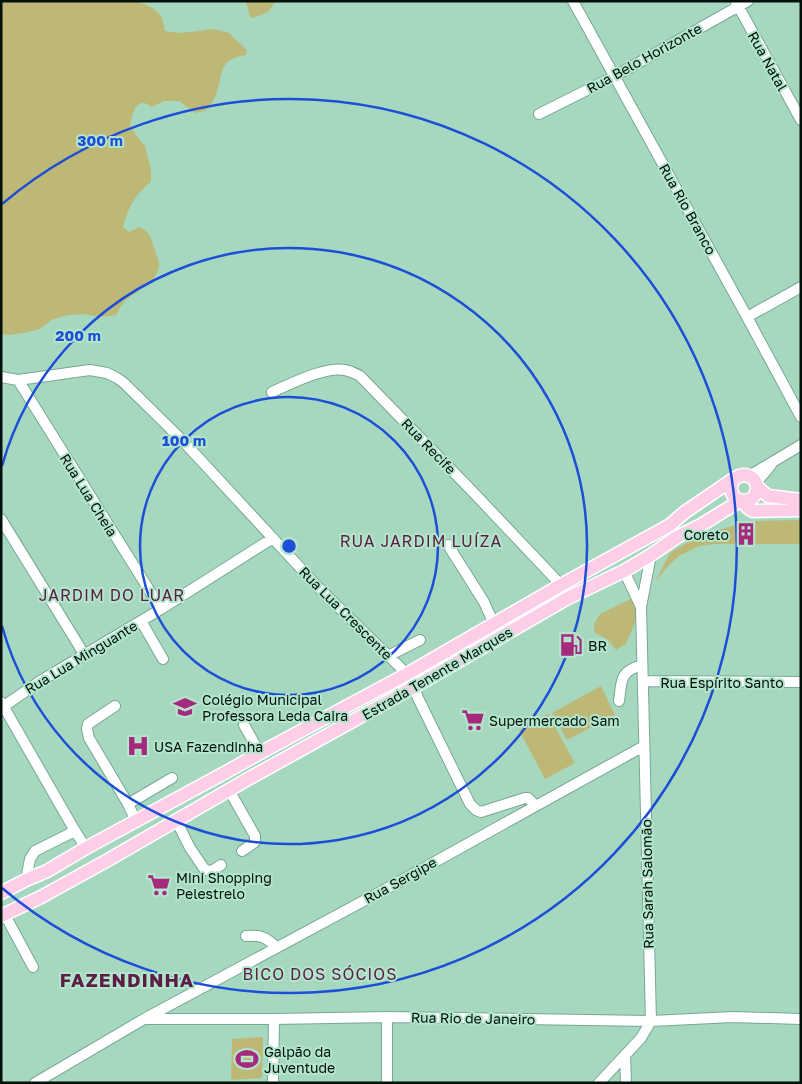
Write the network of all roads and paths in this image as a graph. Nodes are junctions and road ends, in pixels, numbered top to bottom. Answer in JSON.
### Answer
{"nodes":[{"id":1,"x":573,"y":1,"type":"edge"},
{"id":2,"x":748,"y":1,"type":"edge"},
{"id":3,"x":737,"y":4,"type":"edge"},
{"id":4,"x":615,"y":76,"type":"junction"},
{"id":5,"x":539,"y":114,"type":"dead end"},
{"id":6,"x":801,"y":120,"type":"edge"},
{"id":7,"x":801,"y":287,"type":"edge"},
{"id":8,"x":747,"y":317,"type":"junction"},
{"id":9,"x":1,"y":377,"type":"edge"},
{"id":10,"x":18,"y":380,"type":"junction"},
{"id":11,"x":272,"y":392,"type":"dead end"},
{"id":12,"x":801,"y":417,"type":"edge"},
{"id":13,"x":801,"y":445,"type":"edge"},
{"id":14,"x":735,"y":478,"type":"junction"},
{"id":15,"x":754,"y":482,"type":"junction"},
{"id":16,"x":801,"y":500,"type":"edge"},
{"id":17,"x":742,"y":501,"type":"junction"},
{"id":18,"x":801,"y":510,"type":"edge"},
{"id":19,"x":1,"y":519,"type":"edge"},
{"id":20,"x":649,"y":537,"type":"junction"},
{"id":21,"x":273,"y":538,"type":"junction"},
{"id":22,"x":448,"y":545,"type":"dead end"},
{"id":23,"x":651,"y":555,"type":"junction"},
{"id":24,"x":624,"y":571,"type":"junction"},
{"id":25,"x":561,"y":585,"type":"junction"},
{"id":26,"x":641,"y":607,"type":"junction"},
{"id":27,"x":161,"y":609,"type":"junction"},
{"id":28,"x":141,"y":621,"type":"junction"},
{"id":29,"x":494,"y":624,"type":"junction"},
{"id":30,"x":420,"y":640,"type":"dead end"},
{"id":31,"x":84,"y":654,"type":"junction"},
{"id":32,"x":388,"y":656,"type":"junction"},
{"id":33,"x":163,"y":659,"type":"dead end"},
{"id":34,"x":642,"y":665,"type":"junction"},
{"id":35,"x":407,"y":674,"type":"junction"},
{"id":36,"x":643,"y":681,"type":"junction"},
{"id":37,"x":801,"y":682,"type":"edge"},
{"id":38,"x":414,"y":687,"type":"junction"},
{"id":39,"x":620,"y":701,"type":"dead end"},
{"id":40,"x":2,"y":704,"type":"edge"},
{"id":41,"x":115,"y":706,"type":"dead end"},
{"id":42,"x":244,"y":725,"type":"dead end"},
{"id":43,"x":644,"y":746,"type":"junction"},
{"id":44,"x":260,"y":753,"type":"junction"},
{"id":45,"x":172,"y":778,"type":"dead end"},
{"id":46,"x":228,"y":790,"type":"junction"},
{"id":47,"x":128,"y":804,"type":"junction"},
{"id":48,"x":536,"y":806,"type":"junction"},
{"id":49,"x":176,"y":820,"type":"junction"},
{"id":50,"x":136,"y":821,"type":"junction"},
{"id":51,"x":75,"y":831,"type":"junction"},
{"id":52,"x":86,"y":848,"type":"junction"},
{"id":53,"x":242,"y":851,"type":"dead end"},
{"id":54,"x":221,"y":865,"type":"dead end"},
{"id":55,"x":26,"y":880,"type":"junction"},
{"id":56,"x":1,"y":893,"type":"edge"},
{"id":57,"x":3,"y":915,"type":"edge"},
{"id":58,"x":246,"y":936,"type":"dead end"},
{"id":59,"x":276,"y":948,"type":"junction"},
{"id":60,"x":34,"y":967,"type":"dead end"},
{"id":61,"x":387,"y":1017,"type":"junction"},
{"id":62,"x":144,"y":1018,"type":"junction"},
{"id":63,"x":274,"y":1019,"type":"junction"},
{"id":64,"x":801,"y":1019,"type":"edge"},
{"id":65,"x":651,"y":1021,"type":"junction"},
{"id":66,"x":625,"y":1055,"type":"junction"},
{"id":67,"x":35,"y":1083,"type":"edge"},
{"id":68,"x":273,"y":1083,"type":"edge"},
{"id":69,"x":387,"y":1083,"type":"edge"},
{"id":70,"x":600,"y":1083,"type":"edge"},
{"id":71,"x":626,"y":1083,"type":"edge"}],
"edges":[{"from":1,"to":4,"type":"street","name":"Rua Rio Branco"},
{"from":2,"to":3,"type":"street","name":"Rua Belo Horizonte"},
{"from":3,"to":4,"type":"street","name":"Rua Belo Horizonte"},
{"from":3,"to":6,"type":"street","name":"Rua Natal"},
{"from":4,"to":5,"type":"street","name":"Rua Belo Horizonte"},
{"from":4,"to":8,"type":"street","name":"Rua Rio Branco"},
{"from":7,"to":8,"type":"street"},
{"from":8,"to":12,"type":"street","name":"Rua Rio Branco"},
{"from":9,"to":10,"type":"street","name":"Rua Lua Crescente"},
{"from":10,"to":21,"type":"street","name":"Rua Lua Crescente"},
{"from":10,"to":27,"type":"street","name":"Rua Lua Cheia"},
{"from":11,"to":25,"type":"street","name":"Rua Recife"},
{"from":13,"to":15,"type":"street"},
{"from":14,"to":15,"type":"main road"},
{"from":14,"to":17,"type":"main road"},
{"from":14,"to":20,"type":"main road","name":"Estrada Tenente Marques"},
{"from":15,"to":16,"type":"main road"},
{"from":15,"to":17,"type":"main road"},
{"from":17,"to":18,"type":"main road"},
{"from":17,"to":23,"type":"main road","name":"Estrada Tenente Marques"},
{"from":19,"to":31,"type":"street"},
{"from":20,"to":24,"type":"main road"},
{"from":20,"to":25,"type":"main road","name":"Estrada Tenente Marques"},
{"from":21,"to":27,"type":"street","name":"Rua Lua Minguante"},
{"from":21,"to":32,"type":"street","name":"Rua Lua Crescente"},
{"from":22,"to":29,"type":"street"},
{"from":23,"to":24,"type":"main road","name":"Estrada Tenente Marques"},
{"from":23,"to":26,"type":"street"},
{"from":24,"to":26,"type":"street"},
{"from":24,"to":38,"type":"main road","name":"Estrada Tenente Marques"},
{"from":25,"to":29,"type":"main road","name":"Estrada Tenente Marques"},
{"from":26,"to":34,"type":"street"},
{"from":27,"to":28,"type":"street","name":"Rua Lua Minguante"},
{"from":28,"to":31,"type":"street","name":"Rua Lua Minguante"},
{"from":28,"to":33,"type":"street"},
{"from":29,"to":35,"type":"main road","name":"Estrada Tenente Marques"},
{"from":30,"to":32,"type":"street"},
{"from":31,"to":40,"type":"street","name":"Rua Lua Minguante"},
{"from":32,"to":35,"type":"street","name":"Rua Lua Crescente"},
{"from":34,"to":36,"type":"street"},
{"from":34,"to":39,"type":"street"},
{"from":35,"to":44,"type":"main road","name":"Estrada Tenente Marques"},
{"from":36,"to":37,"type":"street","name":"Rua Espírito Santo"},
{"from":36,"to":43,"type":"street"},
{"from":38,"to":46,"type":"main road","name":"Estrada Tenente Marques"},
{"from":38,"to":48,"type":"street"},
{"from":40,"to":51,"type":"street","name":"Rua Lua Minguante"},
{"from":41,"to":47,"type":"street"},
{"from":42,"to":44,"type":"street"},
{"from":43,"to":48,"type":"street","name":"Rua Sergipe"},
{"from":43,"to":65,"type":"street","name":"Rua Sarah Salomão"},
{"from":44,"to":50,"type":"main road","name":"Estrada Tenente Marques"},
{"from":45,"to":47,"type":"street"},
{"from":46,"to":49,"type":"main road","name":"Estrada Tenente Marques"},
{"from":46,"to":53,"type":"street"},
{"from":47,"to":50,"type":"street"},
{"from":48,"to":59,"type":"street","name":"Rua Sergipe"},
{"from":49,"to":54,"type":"street"},
{"from":49,"to":57,"type":"main road","name":"Estrada Tenente Marques"},
{"from":50,"to":52,"type":"main road","name":"Estrada Tenente Marques"},
{"from":51,"to":52,"type":"street","name":"Rua Lua Minguante"},
{"from":51,"to":55,"type":"street"},
{"from":52,"to":55,"type":"main road","name":"Estrada Tenente Marques"},
{"from":55,"to":56,"type":"main road","name":"Estrada Tenente Marques"},
{"from":57,"to":60,"type":"street"},
{"from":58,"to":59,"type":"street"},
{"from":59,"to":62,"type":"street","name":"Rua Sergipe"},
{"from":61,"to":63,"type":"street","name":"Rua Rio de Janeiro"},
{"from":61,"to":65,"type":"street","name":"Rua Rio de Janeiro"},
{"from":61,"to":69,"type":"street"},
{"from":62,"to":63,"type":"street","name":"Rua Rio de Janeiro"},
{"from":62,"to":67,"type":"street","name":"Rua Sergipe"},
{"from":63,"to":68,"type":"street"},
{"from":64,"to":65,"type":"street","name":"Rua Rio de Janeiro"},
{"from":65,"to":66,"type":"street"},
{"from":66,"to":70,"type":"street"},
{"from":66,"to":71,"type":"street"}]}
